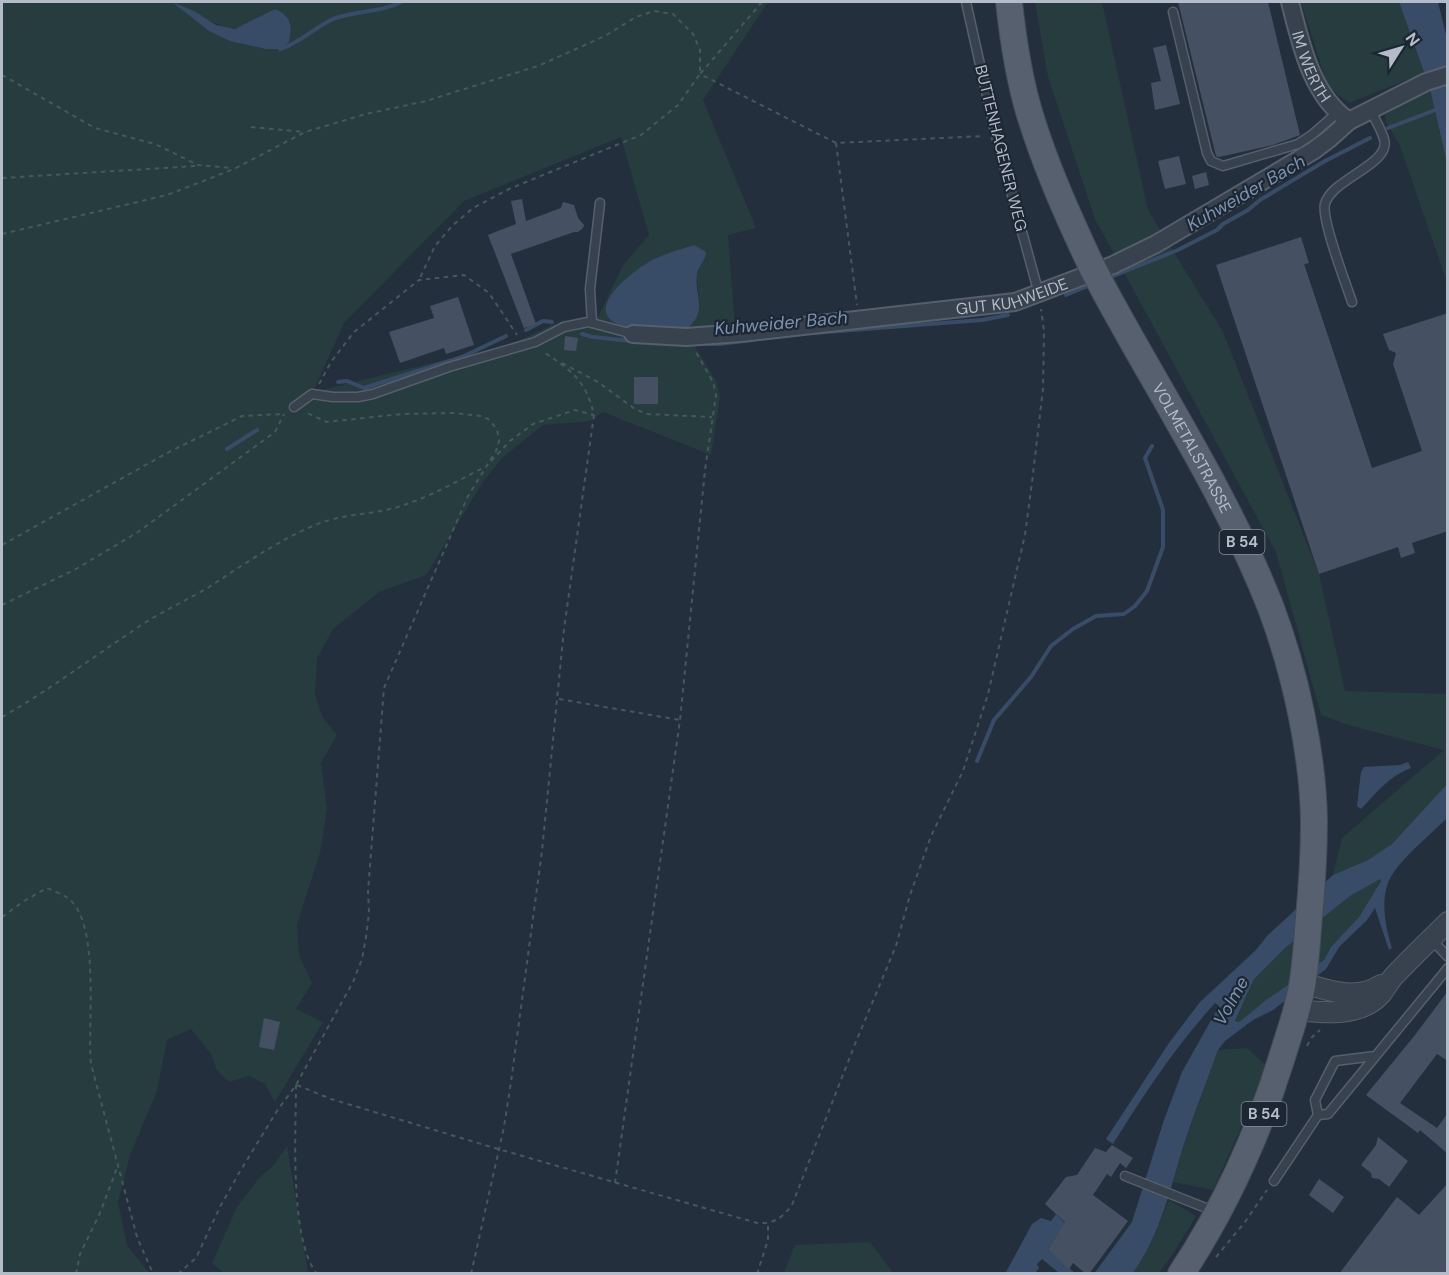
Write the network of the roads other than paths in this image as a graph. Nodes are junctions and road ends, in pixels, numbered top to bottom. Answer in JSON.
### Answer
{"nodes":[{"id":1,"x":966,"y":2,"type":"edge"},
{"id":2,"x":1009,"y":2,"type":"edge"},
{"id":3,"x":1290,"y":2,"type":"edge"},
{"id":4,"x":1173,"y":12,"type":"dead end"},
{"id":5,"x":1448,"y":75,"type":"edge"},
{"id":6,"x":1370,"y":110,"type":"junction"},
{"id":7,"x":1343,"y":117,"type":"junction"},
{"id":8,"x":600,"y":204,"type":"dead end"},
{"id":9,"x":1040,"y":294,"type":"junction"},
{"id":10,"x":1352,"y":302,"type":"dead end"},
{"id":11,"x":592,"y":323,"type":"junction"},
{"id":12,"x":633,"y":334,"type":"joint"},
{"id":13,"x":294,"y":407,"type":"road end"},
{"id":14,"x":1448,"y":922,"type":"edge"},
{"id":15,"x":1431,"y":939,"type":"junction"},
{"id":16,"x":1448,"y":957,"type":"edge"},
{"id":17,"x":1448,"y":968,"type":"edge"},
{"id":18,"x":1391,"y":979,"type":"junction"},
{"id":19,"x":1303,"y":984,"type":"junction"},
{"id":20,"x":1297,"y":1010,"type":"junction"},
{"id":21,"x":1375,"y":1056,"type":"junction"},
{"id":22,"x":1318,"y":1115,"type":"junction"},
{"id":23,"x":1125,"y":1176,"type":"dead end"},
{"id":24,"x":1274,"y":1181,"type":"road end"},
{"id":25,"x":1210,"y":1209,"type":"junction"},
{"id":26,"x":1181,"y":1274,"type":"edge"}],
"edges":[{"from":1,"to":9,"type":"lane","name":"BUTTENHAGENER WEG"},
{"from":2,"to":19,"type":"main road","name":"VOLMETALSTRASSE","number":"B 54","bridge":true},
{"from":3,"to":7,"type":"street","name":"IM WERTH"},
{"from":4,"to":7,"type":"lane"},
{"from":5,"to":6,"type":"street","name":"GUT KUHWEIDE"},
{"from":6,"to":7,"type":"street","name":"GUT KUHWEIDE"},
{"from":6,"to":10,"type":"lane"},
{"from":7,"to":9,"type":"street","name":"GUT KUHWEIDE"},
{"from":8,"to":11,"type":"lane"},
{"from":9,"to":12,"type":"street","name":"GUT KUHWEIDE"},
{"from":11,"to":12,"type":"lane"},
{"from":11,"to":13,"type":"lane"},
{"from":14,"to":15,"type":"street"},
{"from":15,"to":16,"type":"lane"},
{"from":15,"to":18,"type":"street"},
{"from":17,"to":21,"type":"lane"},
{"from":18,"to":19,"type":"street"},
{"from":18,"to":20,"type":"street"},
{"from":19,"to":20,"type":"main road","number":"B 54"},
{"from":20,"to":25,"type":"main road","number":"B 54"},
{"from":21,"to":22,"type":"lane"},
{"from":21,"to":22,"type":"lane"},
{"from":22,"to":24,"type":"lane"},
{"from":23,"to":25,"type":"lane"},
{"from":25,"to":26,"type":"main road","number":"B 54"}]}
